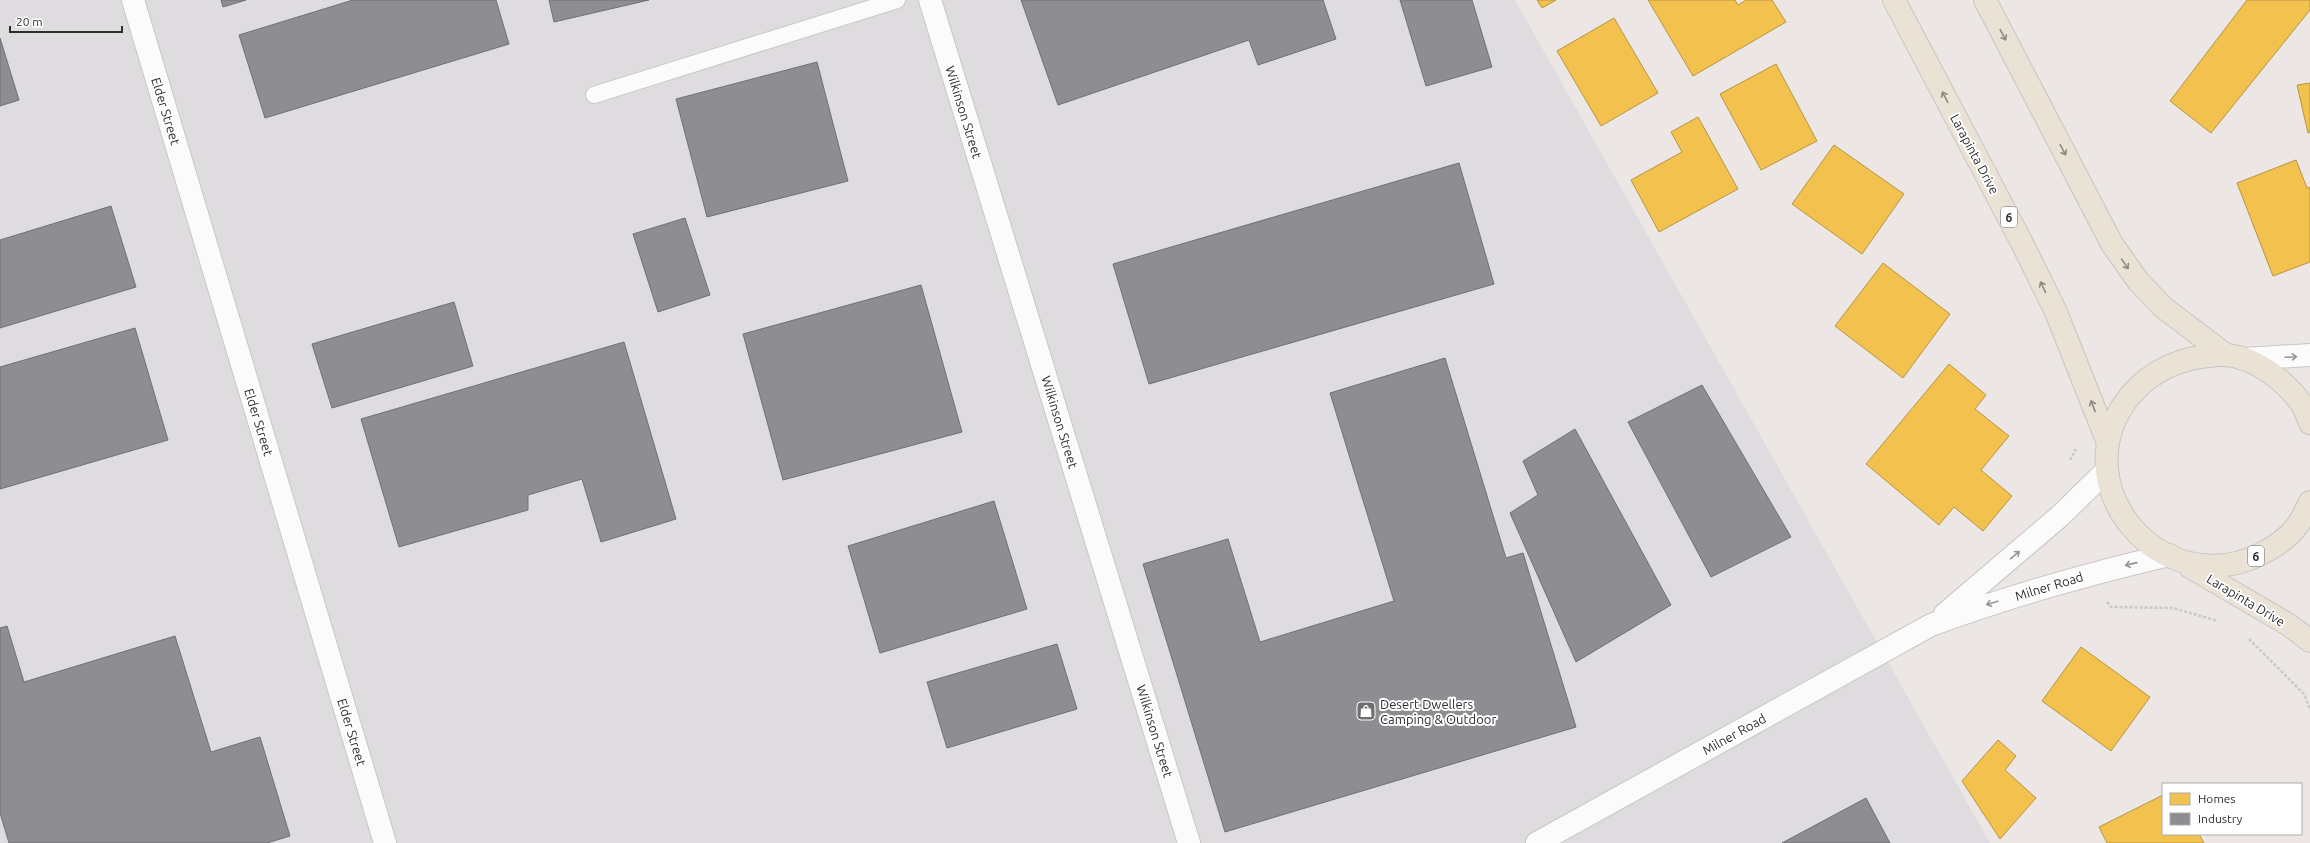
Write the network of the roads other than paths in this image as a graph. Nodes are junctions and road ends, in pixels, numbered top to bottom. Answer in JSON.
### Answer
{"nodes":[{"id":1,"x":133,"y":0,"type":"edge"},
{"id":2,"x":897,"y":0,"type":"edge"},
{"id":3,"x":930,"y":0,"type":"edge"},
{"id":4,"x":1894,"y":0,"type":"edge"},
{"id":5,"x":1985,"y":0,"type":"edge"},
{"id":6,"x":594,"y":95,"type":"dead end"},
{"id":7,"x":2310,"y":355,"type":"edge"},
{"id":8,"x":2235,"y":357,"type":"junction"},
{"id":9,"x":2310,"y":423,"type":"edge"},
{"id":10,"x":2108,"y":443,"type":"junction"},
{"id":11,"x":2107,"y":470,"type":"junction"},
{"id":12,"x":2310,"y":502,"type":"edge"},
{"id":13,"x":2174,"y":558,"type":"junction"},
{"id":14,"x":1931,"y":625,"type":"junction"},
{"id":15,"x":2310,"y":641,"type":"edge"},
{"id":16,"x":385,"y":843,"type":"edge"},
{"id":17,"x":1189,"y":843,"type":"edge"},
{"id":18,"x":1537,"y":843,"type":"edge"}],
"edges":[{"from":1,"to":16,"type":"street","name":"Elder Street"},
{"from":2,"to":6,"type":"lane"},
{"from":3,"to":17,"type":"street","name":"Wilkinson Street"},
{"from":10,"to":4,"type":"main road","name":"Larapinta Drive","number":"6","one_way":true},
{"from":5,"to":8,"type":"main road","number":"6","one_way":true},
{"from":8,"to":7,"type":"street","one_way":true},
{"from":8,"to":9,"type":"main road","number":"6"},
{"from":8,"to":10,"type":"main road","number":"6"},
{"from":10,"to":11,"type":"main road","number":"6"},
{"from":11,"to":13,"type":"main road","number":"6"},
{"from":14,"to":11,"type":"street","name":"Milner Road","one_way":true},
{"from":12,"to":13,"type":"main road","number":"6"},
{"from":13,"to":14,"type":"street","name":"Milner Road","one_way":true},
{"from":13,"to":15,"type":"main road","name":"Larapinta Drive","number":"6"},
{"from":14,"to":18,"type":"street","name":"Milner Road"}]}
